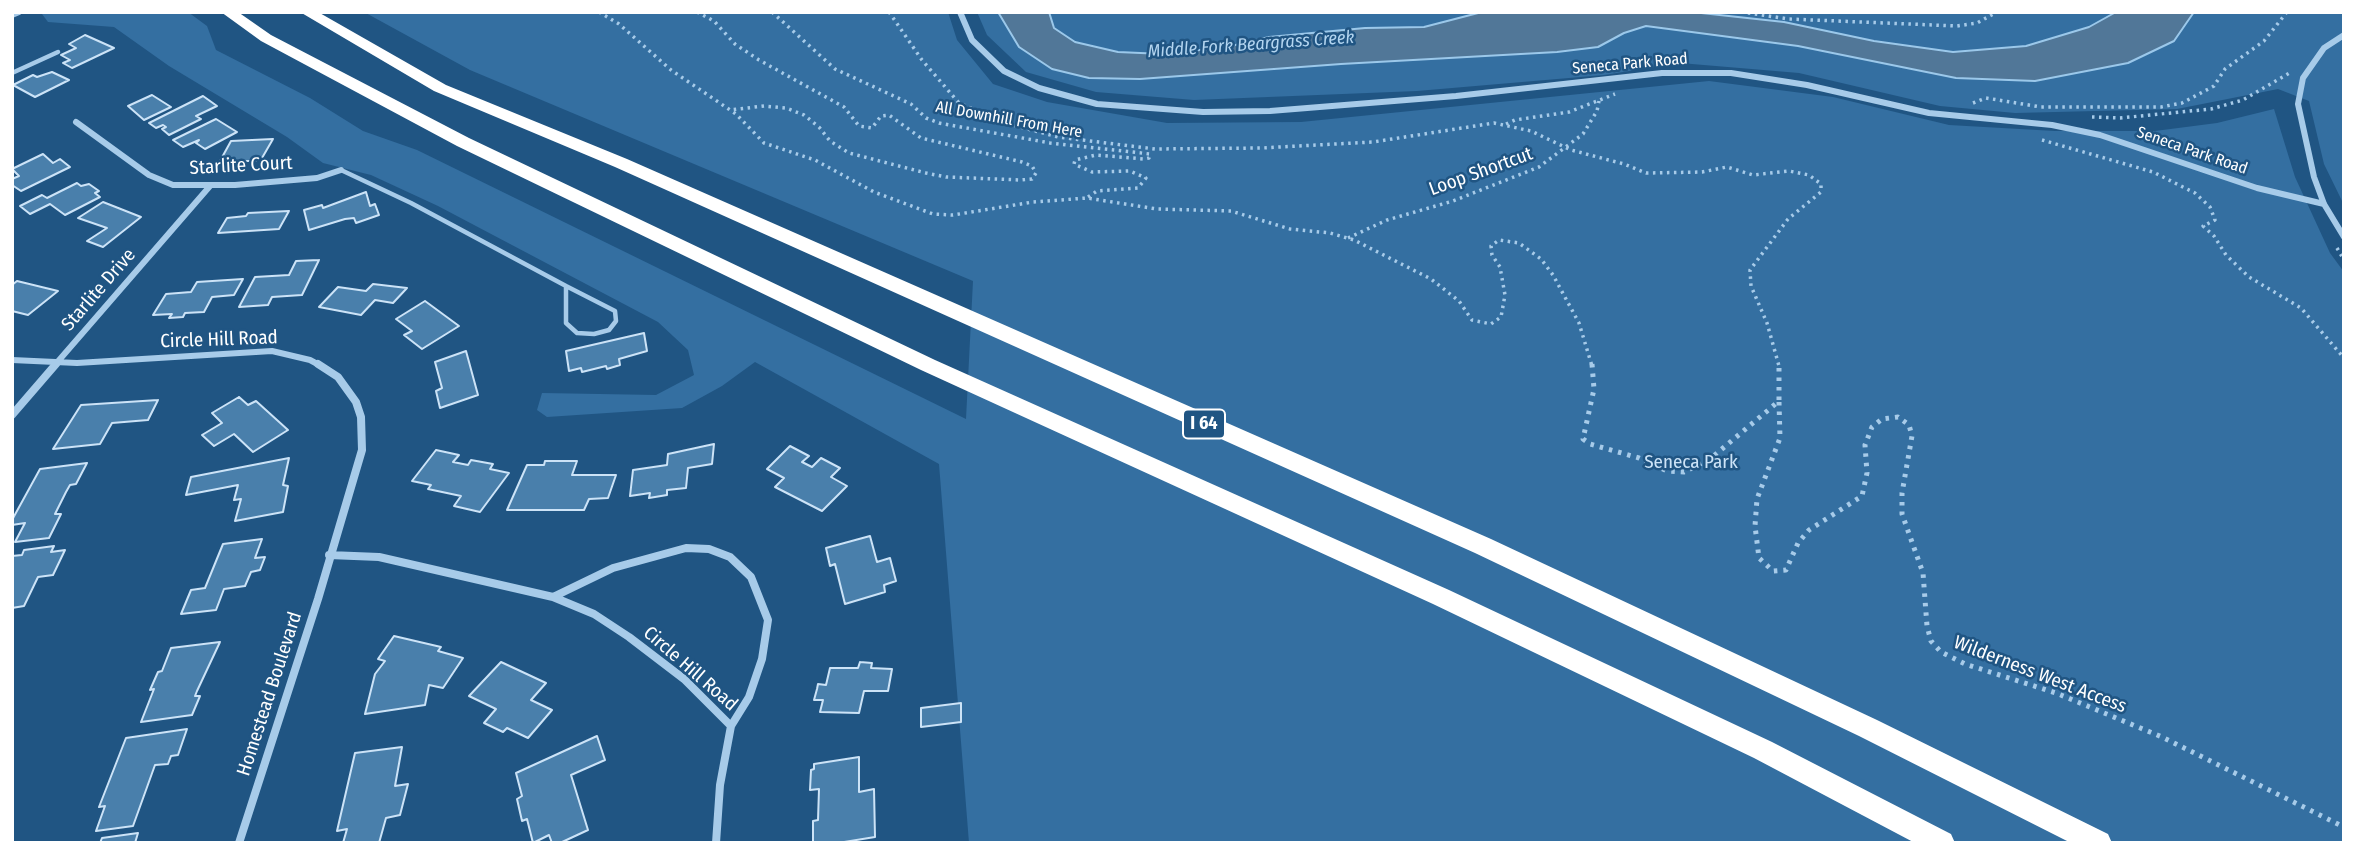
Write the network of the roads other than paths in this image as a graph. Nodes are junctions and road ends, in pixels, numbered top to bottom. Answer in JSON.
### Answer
{"nodes":[{"id":1,"x":19,"y":12,"type":"edge"},
{"id":2,"x":228,"y":12,"type":"edge"},
{"id":3,"x":307,"y":12,"type":"edge"},
{"id":4,"x":960,"y":12,"type":"edge"},
{"id":5,"x":12,"y":16,"type":"edge"},
{"id":6,"x":2344,"y":35,"type":"edge"},
{"id":7,"x":58,"y":52,"type":"dead end"},
{"id":8,"x":12,"y":73,"type":"edge"},
{"id":9,"x":76,"y":122,"type":"dead end"},
{"id":10,"x":341,"y":170,"type":"joint"},
{"id":11,"x":210,"y":186,"type":"junction"},
{"id":12,"x":2324,"y":204,"type":"junction"},
{"id":13,"x":2344,"y":237,"type":"edge"},
{"id":14,"x":566,"y":286,"type":"junction"},
{"id":15,"x":12,"y":360,"type":"edge"},
{"id":16,"x":56,"y":363,"type":"junction"},
{"id":17,"x":12,"y":415,"type":"edge"},
{"id":18,"x":329,"y":555,"type":"junction"},
{"id":19,"x":553,"y":597,"type":"junction"},
{"id":20,"x":731,"y":726,"type":"junction"},
{"id":21,"x":239,"y":843,"type":"edge"},
{"id":22,"x":716,"y":843,"type":"edge"},
{"id":23,"x":1942,"y":843,"type":"edge"},
{"id":24,"x":2099,"y":843,"type":"edge"}],
"edges":[{"from":1,"to":5,"type":"street"},
{"from":2,"to":23,"type":"highway"},
{"from":3,"to":24,"type":"highway","number":"I 64"},
{"from":4,"to":12,"type":"street","name":"Seneca Park Road"},
{"from":6,"to":12,"type":"street"},
{"from":7,"to":8,"type":"lane"},
{"from":9,"to":11,"type":"street","name":"Starlite Court"},
{"from":10,"to":11,"type":"street","name":"Starlite Court"},
{"from":10,"to":14,"type":"lane"},
{"from":11,"to":16,"type":"street","name":"Starlite Drive"},
{"from":12,"to":13,"type":"street"},
{"from":14,"to":14,"type":"lane"},
{"from":15,"to":16,"type":"street","name":"Circle Hill Road"},
{"from":16,"to":17,"type":"street","name":"Starlite Drive"},
{"from":16,"to":18,"type":"street","name":"Circle Hill Road"},
{"from":18,"to":19,"type":"street","name":"Circle Hill Road"},
{"from":18,"to":21,"type":"street","name":"Homestead Boulevard"},
{"from":19,"to":20,"type":"street","name":"Circle Hill Road"},
{"from":19,"to":20,"type":"street","name":"Circle Hill Road"},
{"from":20,"to":22,"type":"street","name":"Circle Hill Road"}]}
